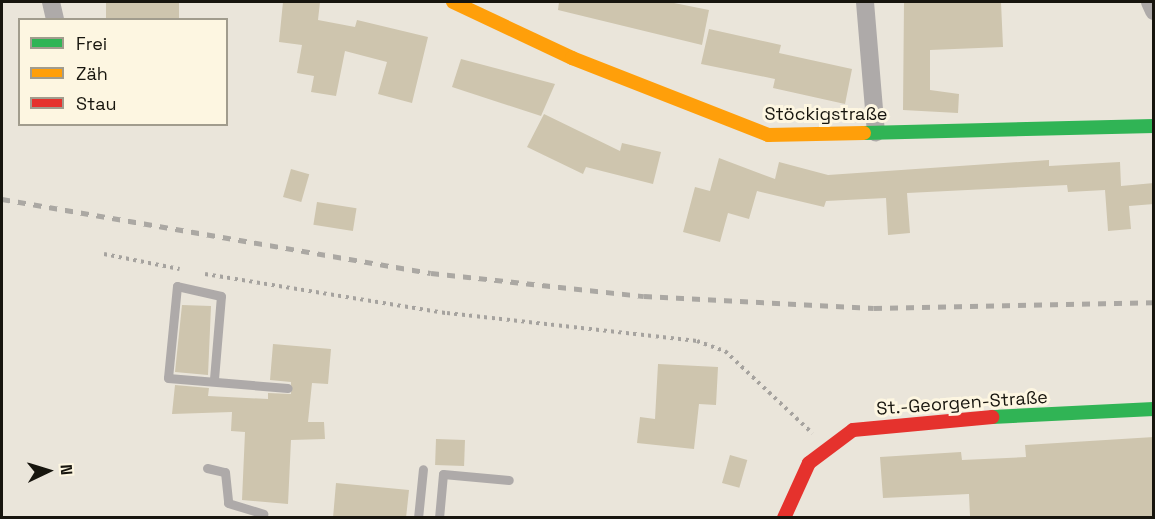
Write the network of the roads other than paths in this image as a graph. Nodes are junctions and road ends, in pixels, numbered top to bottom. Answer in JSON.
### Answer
{"nodes":[{"id":1,"x":51,"y":2,"type":"edge"},
{"id":2,"x":453,"y":2,"type":"edge"},
{"id":3,"x":865,"y":2,"type":"edge"},
{"id":4,"x":1150,"y":2,"type":"edge"},
{"id":5,"x":1154,"y":11,"type":"edge"},
{"id":6,"x":55,"y":18,"type":"edge"},
{"id":7,"x":1154,"y":126,"type":"edge"},
{"id":8,"x":876,"y":133,"type":"junction"},
{"id":9,"x":214,"y":379,"type":"junction"},
{"id":10,"x":288,"y":388,"type":"dead end"},
{"id":11,"x":1154,"y":409,"type":"edge"},
{"id":12,"x":207,"y":468,"type":"dead end"},
{"id":13,"x":423,"y":469,"type":"dead end"},
{"id":14,"x":509,"y":480,"type":"dead end"},
{"id":15,"x":262,"y":514,"type":"dead end"},
{"id":16,"x":418,"y":518,"type":"edge"},
{"id":17,"x":439,"y":518,"type":"edge"},
{"id":18,"x":784,"y":518,"type":"edge"}],
"edges":[{"from":1,"to":6,"type":"street"},
{"from":2,"to":8,"type":"street","name":"Stöckigstraße"},
{"from":3,"to":8,"type":"street"},
{"from":4,"to":5,"type":"street"},
{"from":7,"to":8,"type":"street","name":"Stöckigstraße"},
{"from":9,"to":9,"type":"lane"},
{"from":9,"to":10,"type":"lane"},
{"from":11,"to":18,"type":"street","name":"St.-Georgen-Straße"},
{"from":12,"to":15,"type":"lane"},
{"from":13,"to":16,"type":"lane"},
{"from":14,"to":17,"type":"lane"}]}
